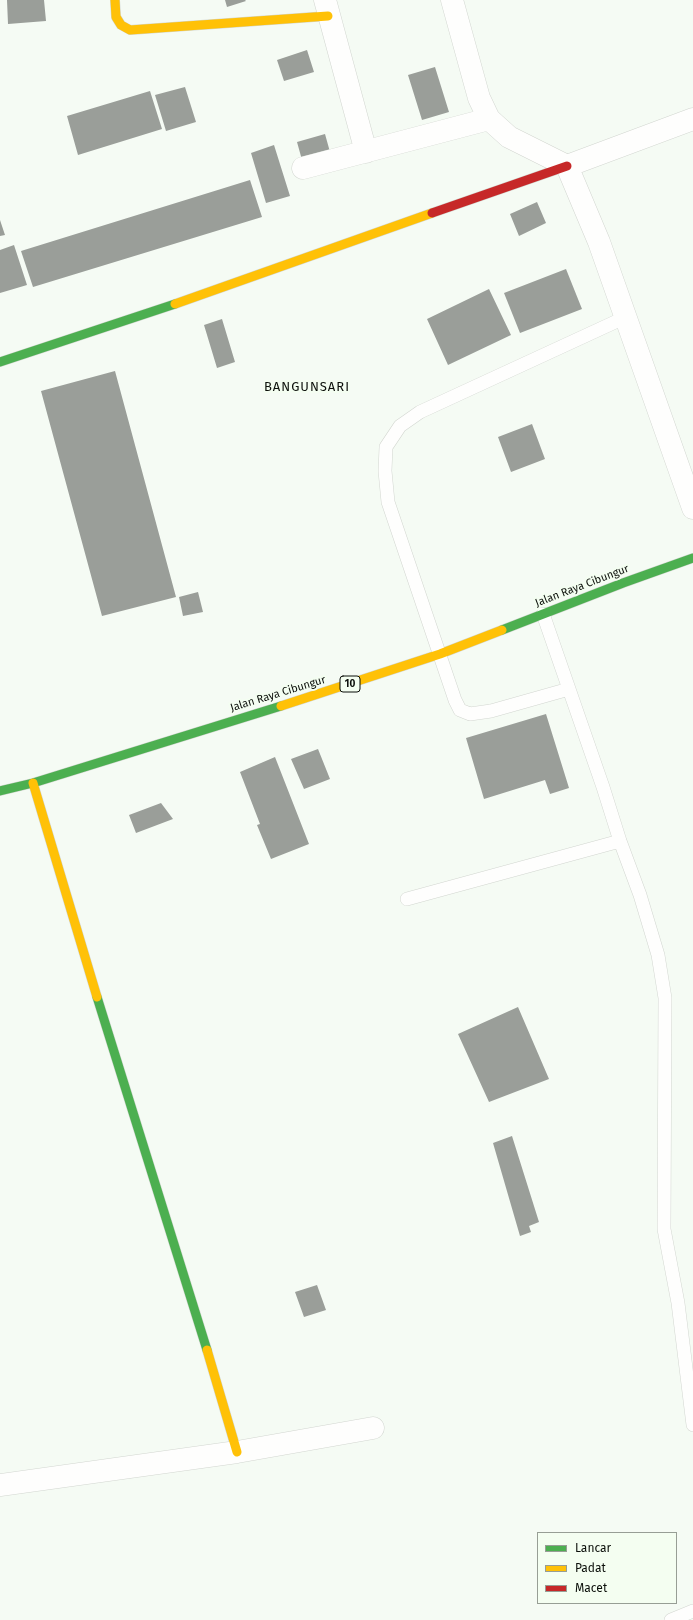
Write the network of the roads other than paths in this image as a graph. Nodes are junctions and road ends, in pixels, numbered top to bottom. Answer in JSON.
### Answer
{"nodes":[{"id":1,"x":115,"y":0,"type":"edge"},
{"id":2,"x":452,"y":0,"type":"edge"},
{"id":3,"x":326,"y":8,"type":"edge"},
{"id":4,"x":693,"y":118,"type":"edge"},
{"id":5,"x":489,"y":119,"type":"junction"},
{"id":6,"x":366,"y":152,"type":"junction"},
{"id":7,"x":567,"y":166,"type":"junction"},
{"id":8,"x":303,"y":168,"type":"dead end"},
{"id":9,"x":626,"y":316,"type":"junction"},
{"id":10,"x":0,"y":362,"type":"edge"},
{"id":11,"x":693,"y":508,"type":"edge"},
{"id":12,"x":693,"y":558,"type":"edge"},
{"id":13,"x":543,"y":614,"type":"junction"},
{"id":14,"x":440,"y":654,"type":"junction"},
{"id":15,"x":570,"y":689,"type":"junction"},
{"id":16,"x":33,"y":783,"type":"junction"},
{"id":17,"x":0,"y":791,"type":"edge"},
{"id":18,"x":620,"y":841,"type":"junction"},
{"id":19,"x":407,"y":899,"type":"dead end"},
{"id":20,"x":693,"y":1424,"type":"edge"},
{"id":21,"x":373,"y":1428,"type":"dead end"},
{"id":22,"x":237,"y":1452,"type":"junction"},
{"id":23,"x":0,"y":1486,"type":"edge"},
{"id":24,"x":693,"y":1611,"type":"edge"},
{"id":25,"x":670,"y":1620,"type":"edge"}],
"edges":[{"from":1,"to":3,"type":"main road"},
{"from":2,"to":5,"type":"street"},
{"from":3,"to":6,"type":"street"},
{"from":4,"to":7,"type":"street"},
{"from":5,"to":6,"type":"street"},
{"from":5,"to":7,"type":"street"},
{"from":6,"to":8,"type":"street"},
{"from":7,"to":9,"type":"street"},
{"from":7,"to":10,"type":"main road"},
{"from":9,"to":11,"type":"street"},
{"from":9,"to":14,"type":"lane"},
{"from":12,"to":13,"type":"main road","name":"Jalan Raya Cibungur","number":"10"},
{"from":13,"to":14,"type":"main road","name":"Jalan Raya Cibungur","number":"10"},
{"from":13,"to":15,"type":"lane"},
{"from":14,"to":15,"type":"lane"},
{"from":14,"to":16,"type":"main road","name":"Jalan Raya Cibungur","number":"10"},
{"from":15,"to":18,"type":"lane"},
{"from":16,"to":17,"type":"main road","name":"Jalan Raya Cibungur","number":"10"},
{"from":16,"to":22,"type":"main road"},
{"from":18,"to":19,"type":"lane"},
{"from":18,"to":20,"type":"lane"},
{"from":21,"to":22,"type":"street"},
{"from":22,"to":23,"type":"street"},
{"from":24,"to":25,"type":"lane"}]}
